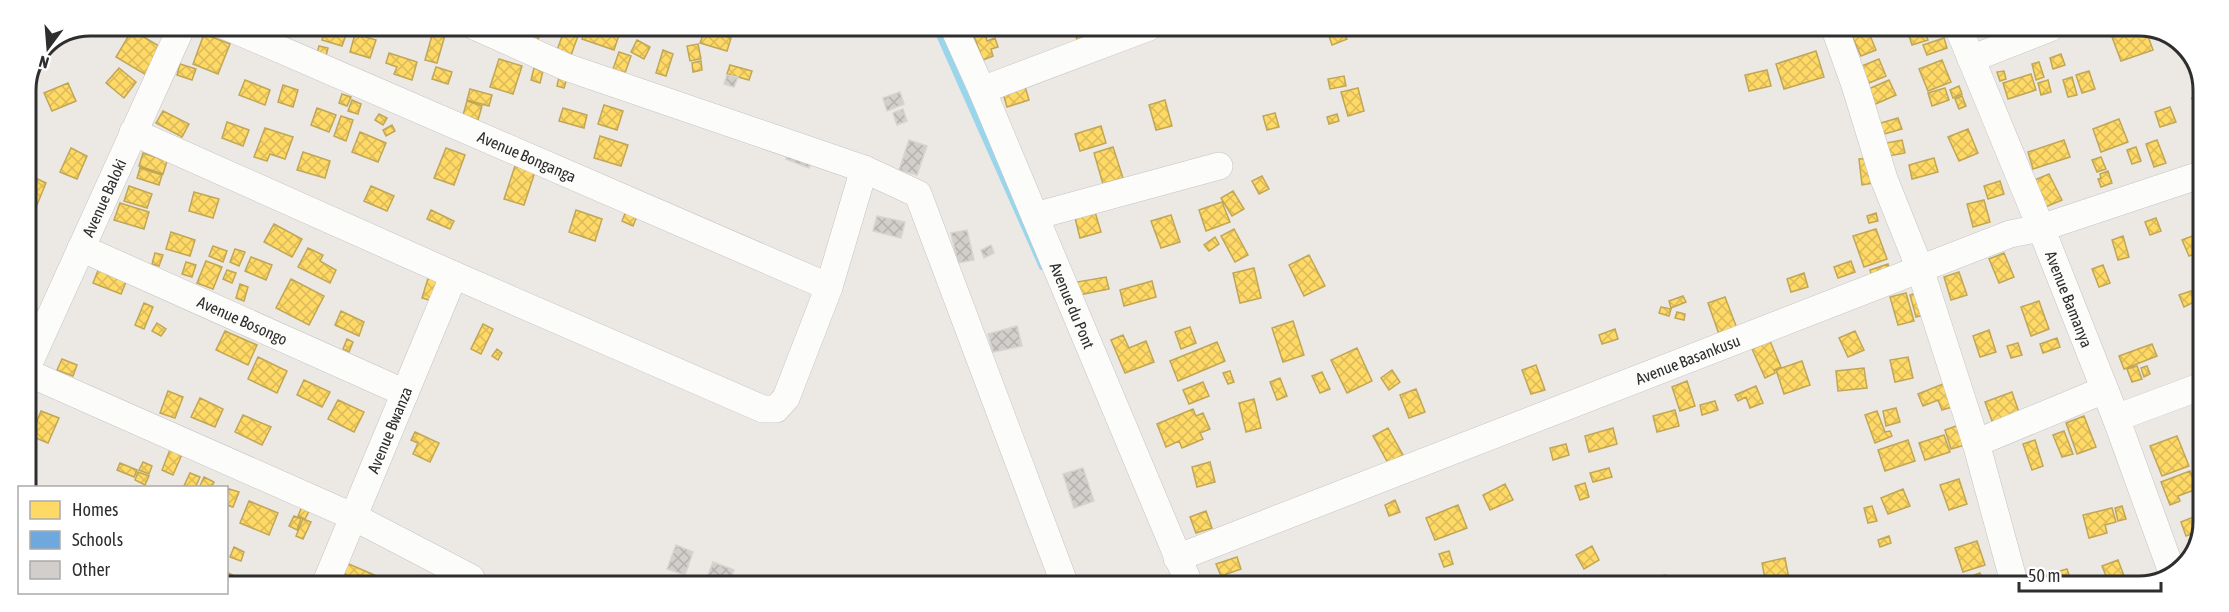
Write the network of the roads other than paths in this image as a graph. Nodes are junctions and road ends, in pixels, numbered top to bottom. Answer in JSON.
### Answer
{"nodes":[{"id":1,"x":177,"y":36,"type":"edge"},
{"id":2,"x":249,"y":36,"type":"edge"},
{"id":3,"x":496,"y":36,"type":"edge"},
{"id":4,"x":958,"y":36,"type":"edge"},
{"id":5,"x":1125,"y":36,"type":"edge"},
{"id":6,"x":1837,"y":36,"type":"edge"},
{"id":7,"x":1962,"y":36,"type":"edge"},
{"id":8,"x":2028,"y":36,"type":"edge"},
{"id":9,"x":1971,"y":59,"type":"junction"},
{"id":10,"x":982,"y":90,"type":"junction"},
{"id":11,"x":133,"y":132,"type":"junction"},
{"id":12,"x":1219,"y":166,"type":"dead end"},
{"id":13,"x":864,"y":169,"type":"junction"},
{"id":14,"x":2193,"y":177,"type":"edge"},
{"id":15,"x":1035,"y":216,"type":"junction"},
{"id":16,"x":2042,"y":228,"type":"junction"},
{"id":17,"x":81,"y":248,"type":"junction"},
{"id":18,"x":1920,"y":269,"type":"junction"},
{"id":19,"x":454,"y":275,"type":"junction"},
{"id":20,"x":829,"y":287,"type":"junction"},
{"id":21,"x":36,"y":349,"type":"edge"},
{"id":22,"x":36,"y":375,"type":"edge"},
{"id":23,"x":2193,"y":389,"type":"edge"},
{"id":24,"x":2104,"y":390,"type":"junction"},
{"id":25,"x":405,"y":393,"type":"junction"},
{"id":26,"x":2116,"y":418,"type":"junction"},
{"id":27,"x":1976,"y":443,"type":"junction"},
{"id":28,"x":354,"y":517,"type":"junction"},
{"id":29,"x":1177,"y":558,"type":"junction"},
{"id":30,"x":2170,"y":566,"type":"edge"},
{"id":31,"x":329,"y":576,"type":"edge"},
{"id":32,"x":467,"y":576,"type":"edge"},
{"id":33,"x":1062,"y":576,"type":"edge"},
{"id":34,"x":1185,"y":576,"type":"edge"},
{"id":35,"x":2012,"y":576,"type":"edge"}],
"edges":[{"from":1,"to":11,"type":"street","name":"Avenue Baloki"},
{"from":2,"to":20,"type":"street","name":"Avenue Bonganga"},
{"from":3,"to":13,"type":"street"},
{"from":4,"to":10,"type":"street","name":"Avenue du Pont"},
{"from":5,"to":10,"type":"street"},
{"from":6,"to":18,"type":"street"},
{"from":7,"to":9,"type":"street","name":"Avenue Bamanya"},
{"from":8,"to":9,"type":"street"},
{"from":9,"to":16,"type":"street","name":"Avenue Bamanya"},
{"from":10,"to":15,"type":"street","name":"Avenue du Pont"},
{"from":11,"to":17,"type":"street","name":"Avenue Baloki"},
{"from":11,"to":19,"type":"street"},
{"from":12,"to":15,"type":"street"},
{"from":13,"to":20,"type":"street"},
{"from":13,"to":33,"type":"street"},
{"from":14,"to":16,"type":"street","name":"Avenue Basankusu"},
{"from":15,"to":29,"type":"street","name":"Avenue du Pont"},
{"from":16,"to":18,"type":"street","name":"Avenue Basankusu"},
{"from":16,"to":24,"type":"street","name":"Avenue Bamanya"},
{"from":17,"to":21,"type":"street","name":"Avenue Baloki"},
{"from":17,"to":25,"type":"street","name":"Avenue Bosongo"},
{"from":18,"to":27,"type":"street"},
{"from":18,"to":29,"type":"street","name":"Avenue Basankusu"},
{"from":19,"to":20,"type":"street"},
{"from":19,"to":25,"type":"street","name":"Avenue Bwanza"},
{"from":22,"to":28,"type":"street"},
{"from":23,"to":26,"type":"street"},
{"from":24,"to":26,"type":"street","name":"Avenue Bamanya"},
{"from":24,"to":27,"type":"street"},
{"from":25,"to":28,"type":"street","name":"Avenue Bwanza"},
{"from":26,"to":30,"type":"street","name":"Avenue Bamanya"},
{"from":27,"to":35,"type":"street"},
{"from":28,"to":31,"type":"street","name":"Avenue Bwanza"},
{"from":28,"to":32,"type":"street"},
{"from":29,"to":34,"type":"street","name":"Avenue du Pont"}]}
